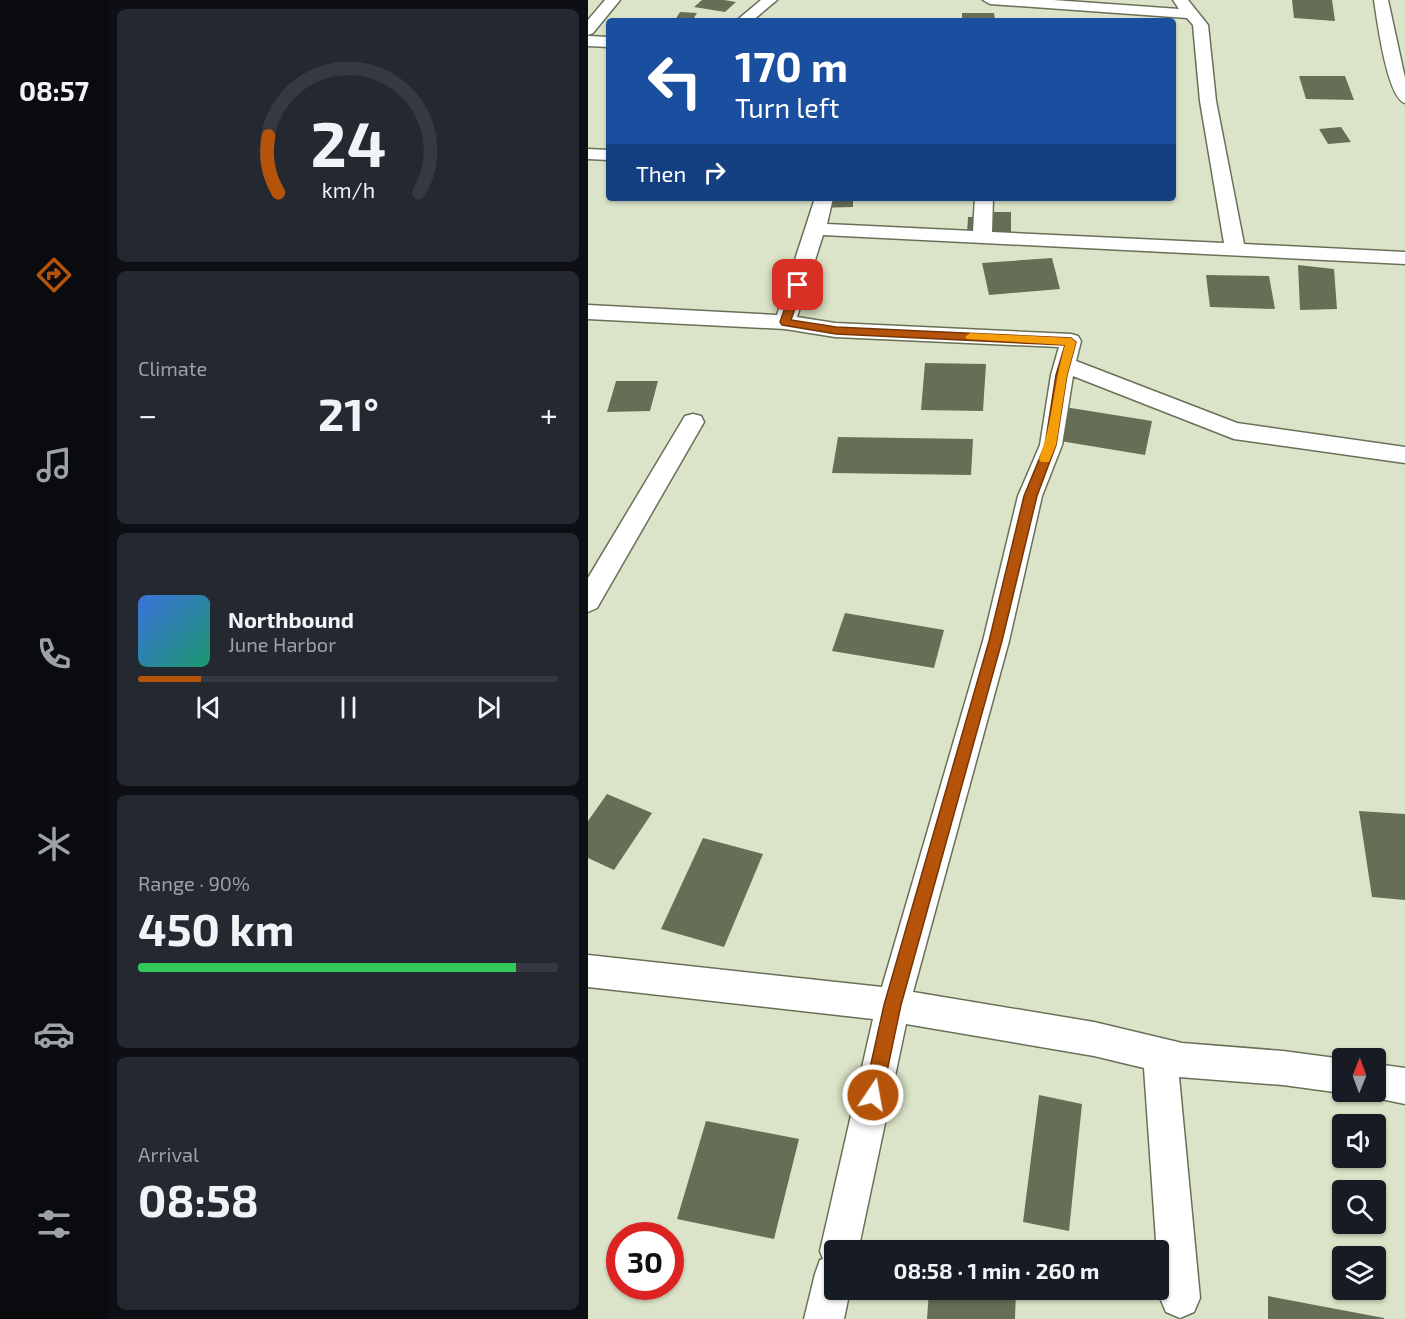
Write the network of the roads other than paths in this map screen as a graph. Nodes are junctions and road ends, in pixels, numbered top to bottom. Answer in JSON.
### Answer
{"nodes":[{"id":1,"x":613,"y":0,"type":"edge"},
{"id":2,"x":770,"y":0,"type":"edge"},
{"id":3,"x":990,"y":0,"type":"edge"},
{"id":4,"x":1180,"y":0,"type":"edge"},
{"id":5,"x":1381,"y":0,"type":"edge"},
{"id":6,"x":1191,"y":14,"type":"junction"},
{"id":7,"x":747,"y":18,"type":"edge"},
{"id":8,"x":588,"y":30,"type":"edge"},
{"id":9,"x":588,"y":42,"type":"edge"},
{"id":10,"x":606,"y":42,"type":"edge"},
{"id":11,"x":1405,"y":98,"type":"edge"},
{"id":12,"x":588,"y":154,"type":"edge"},
{"id":13,"x":606,"y":155,"type":"edge"},
{"id":14,"x":823,"y":201,"type":"edge"},
{"id":15,"x":984,"y":201,"type":"edge"},
{"id":16,"x":816,"y":229,"type":"junction"},
{"id":17,"x":982,"y":237,"type":"junction"},
{"id":18,"x":1235,"y":250,"type":"junction"},
{"id":19,"x":1405,"y":258,"type":"edge"},
{"id":20,"x":588,"y":312,"type":"edge"},
{"id":21,"x":785,"y":322,"type":"junction"},
{"id":22,"x":1065,"y":365,"type":"junction"},
{"id":23,"x":693,"y":422,"type":"dead end"},
{"id":24,"x":1405,"y":455,"type":"edge"},
{"id":25,"x":588,"y":601,"type":"edge"},
{"id":26,"x":588,"y":971,"type":"edge"},
{"id":27,"x":892,"y":1005,"type":"junction"},
{"id":28,"x":1160,"y":1054,"type":"junction"},
{"id":29,"x":1332,"y":1075,"type":"edge"},
{"id":30,"x":1386,"y":1083,"type":"edge"},
{"id":31,"x":1405,"y":1086,"type":"edge"},
{"id":32,"x":841,"y":1240,"type":"edge"},
{"id":33,"x":1180,"y":1298,"type":"dead end"},
{"id":34,"x":828,"y":1300,"type":"edge"},
{"id":35,"x":824,"y":1319,"type":"edge"}],
"edges":[{"from":1,"to":8,"type":"street"},
{"from":2,"to":7,"type":"street"},
{"from":3,"to":6,"type":"street"},
{"from":4,"to":6,"type":"street"},
{"from":5,"to":11,"type":"street"},
{"from":6,"to":18,"type":"street"},
{"from":9,"to":10,"type":"street"},
{"from":12,"to":13,"type":"street"},
{"from":14,"to":16,"type":"street"},
{"from":15,"to":17,"type":"street"},
{"from":16,"to":17,"type":"street"},
{"from":16,"to":21,"type":"street"},
{"from":17,"to":18,"type":"street"},
{"from":18,"to":19,"type":"street"},
{"from":20,"to":21,"type":"street"},
{"from":21,"to":22,"type":"street"},
{"from":22,"to":24,"type":"street"},
{"from":22,"to":27,"type":"street"},
{"from":23,"to":25,"type":"street"},
{"from":26,"to":27,"type":"street"},
{"from":27,"to":28,"type":"street"},
{"from":27,"to":32,"type":"street"},
{"from":28,"to":29,"type":"street"},
{"from":28,"to":33,"type":"street"},
{"from":30,"to":31,"type":"street"},
{"from":34,"to":35,"type":"street"}]}
